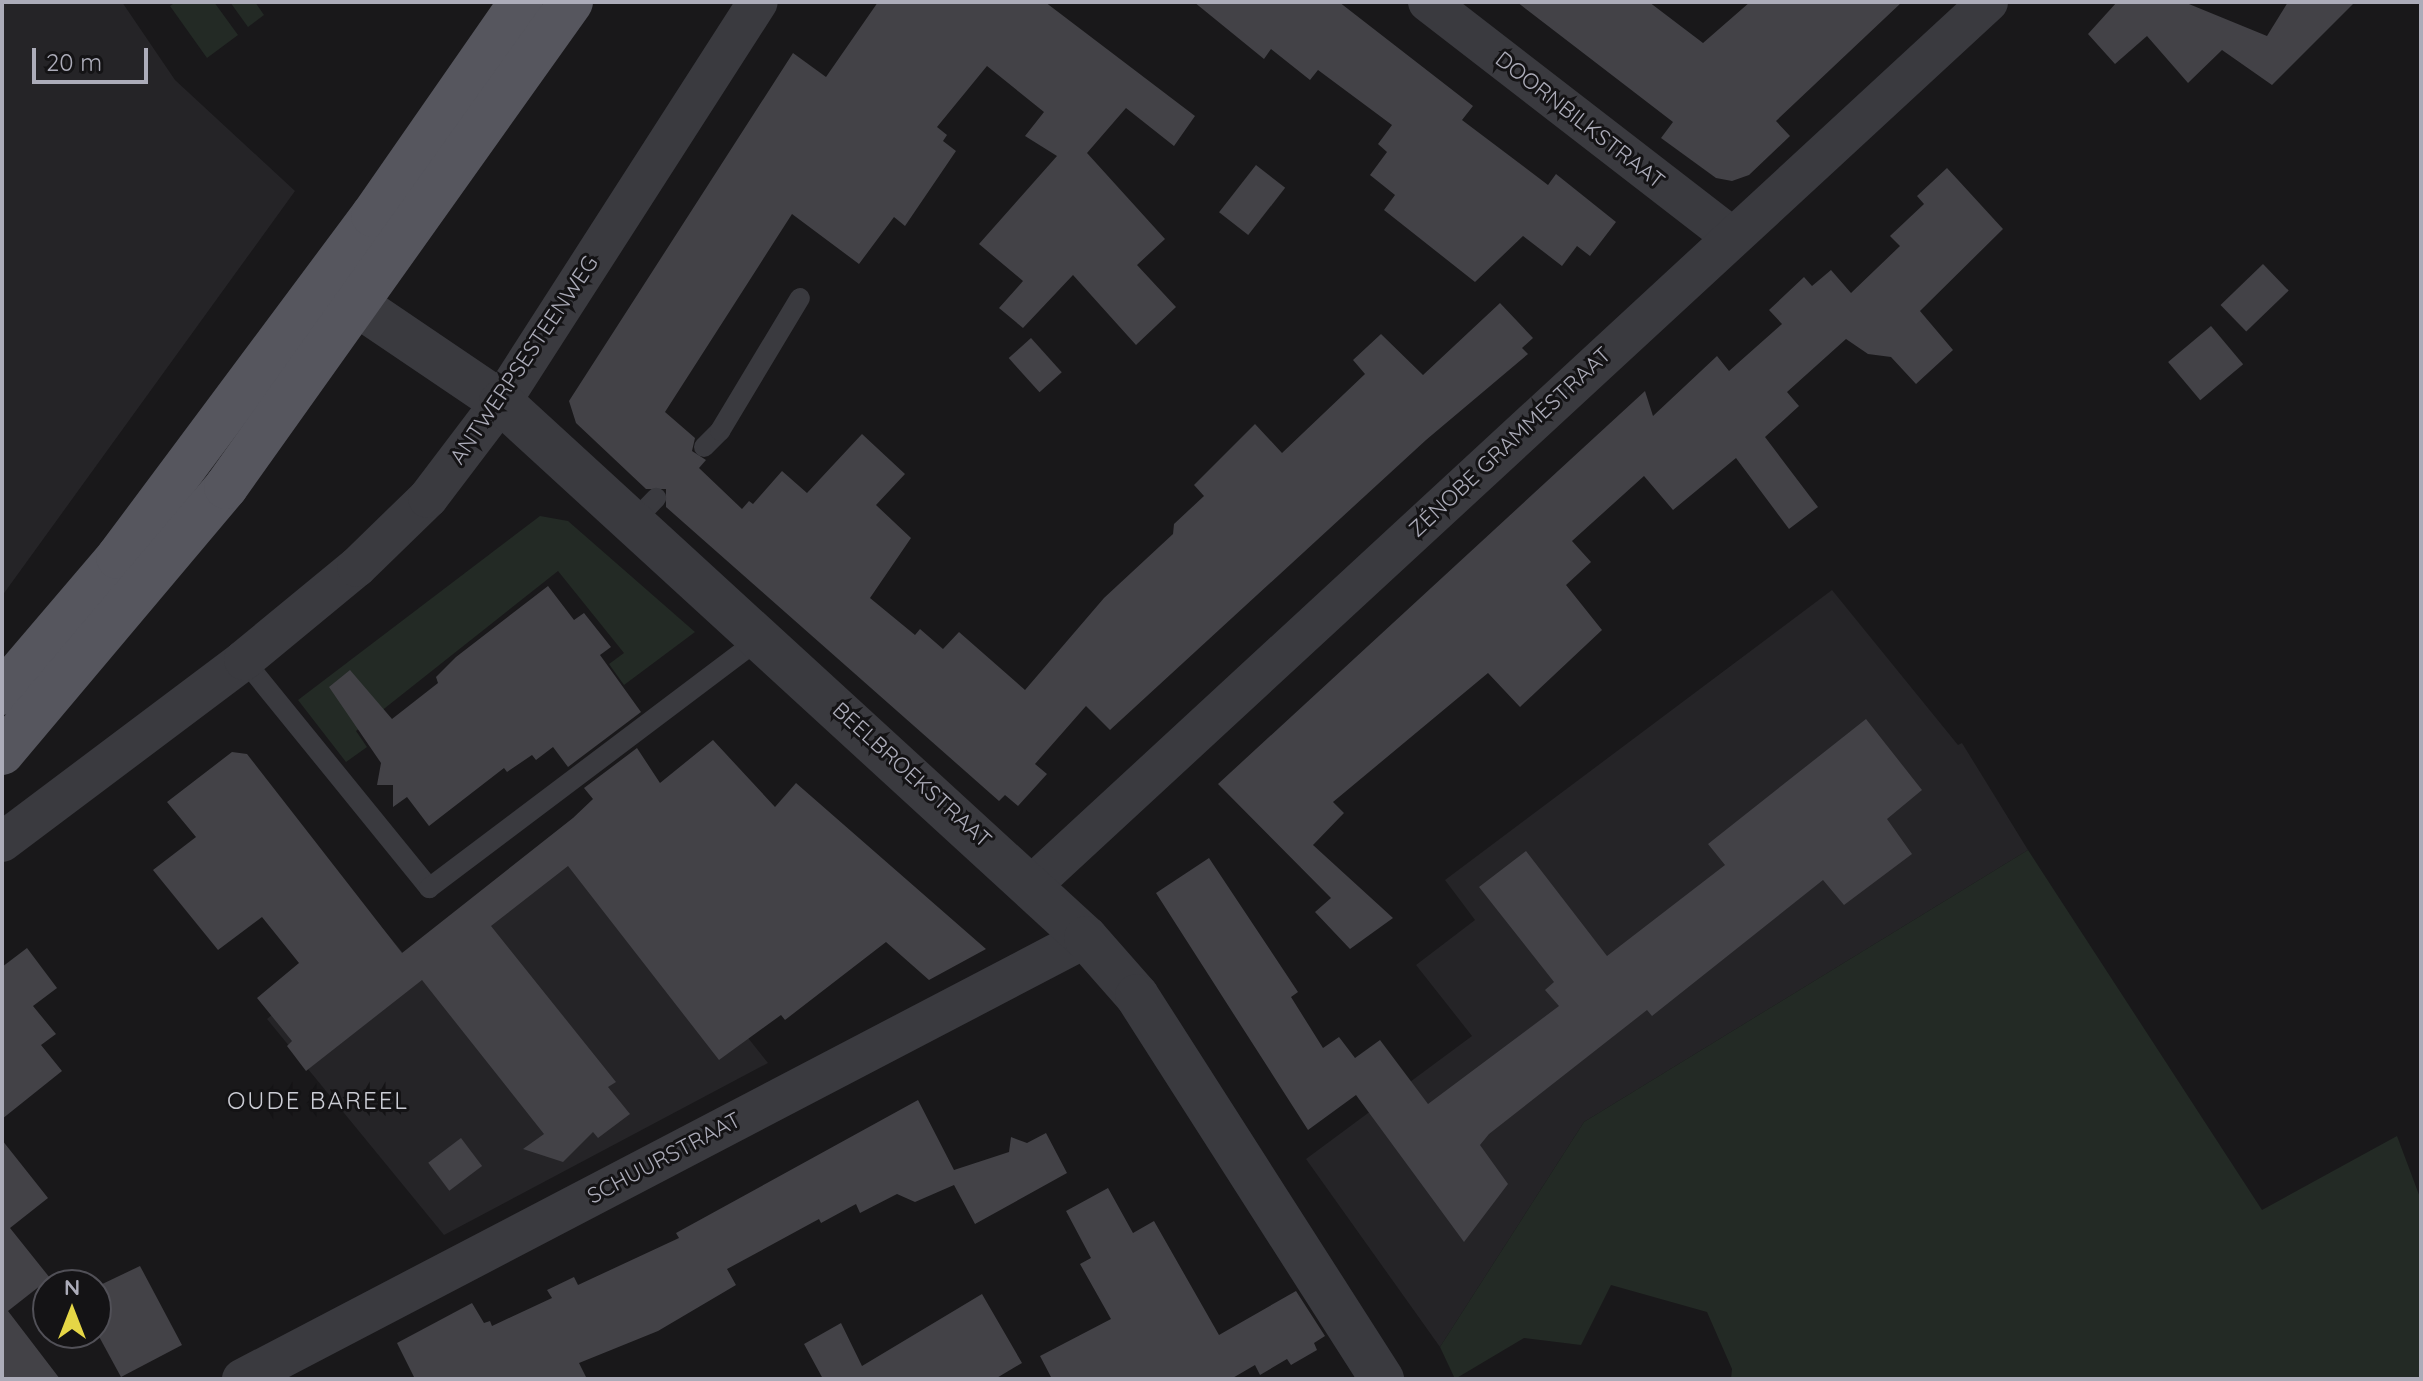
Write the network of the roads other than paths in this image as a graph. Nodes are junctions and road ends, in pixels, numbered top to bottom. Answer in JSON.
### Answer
{"nodes":[{"id":1,"x":521,"y":2,"type":"edge"},
{"id":2,"x":571,"y":2,"type":"edge"},
{"id":3,"x":758,"y":2,"type":"edge"},
{"id":4,"x":1428,"y":2,"type":"edge"},
{"id":5,"x":1988,"y":2,"type":"edge"},
{"id":6,"x":1732,"y":237,"type":"junction"},
{"id":7,"x":339,"y":294,"type":"junction"},
{"id":8,"x":800,"y":298,"type":"dead end"},
{"id":9,"x":501,"y":402,"type":"junction"},
{"id":10,"x":704,"y":447,"type":"dead end"},
{"id":11,"x":760,"y":639,"type":"junction"},
{"id":12,"x":244,"y":660,"type":"junction"},
{"id":13,"x":2,"y":693,"type":"edge"},
{"id":14,"x":2,"y":753,"type":"edge"},
{"id":15,"x":2,"y":842,"type":"edge"},
{"id":16,"x":1033,"y":884,"type":"junction"},
{"id":17,"x":1086,"y":938,"type":"junction"},
{"id":18,"x":242,"y":1379,"type":"edge"},
{"id":19,"x":1382,"y":1379,"type":"edge"}],
"edges":[{"from":1,"to":7,"type":"main road"},
{"from":2,"to":7,"type":"main road"},
{"from":3,"to":9,"type":"street","name":"ANTWERPSESTEENWEG"},
{"from":4,"to":6,"type":"street","name":"DOORNBILKSTRAAT"},
{"from":5,"to":6,"type":"street","name":"ZÉNOBE GRAMMESTRAAT"},
{"from":6,"to":16,"type":"street","name":"ZÉNOBE GRAMMESTRAAT"},
{"from":7,"to":9,"type":"street","name":"BEELBROEKSTRAAT"},
{"from":7,"to":13,"type":"main road"},
{"from":7,"to":14,"type":"main road"},
{"from":8,"to":10,"type":"lane"},
{"from":9,"to":11,"type":"street","name":"BEELBROEKSTRAAT"},
{"from":9,"to":12,"type":"street","name":"ANTWERPSESTEENWEG"},
{"from":11,"to":12,"type":"lane"},
{"from":11,"to":16,"type":"street","name":"BEELBROEKSTRAAT"},
{"from":12,"to":15,"type":"street","name":"ANTWERPSESTEENWEG"},
{"from":16,"to":17,"type":"street","name":"BEELBROEKSTRAAT"},
{"from":17,"to":18,"type":"street","name":"SCHUURSTRAAT"},
{"from":17,"to":19,"type":"street","name":"BEELBROEKSTRAAT"}]}
